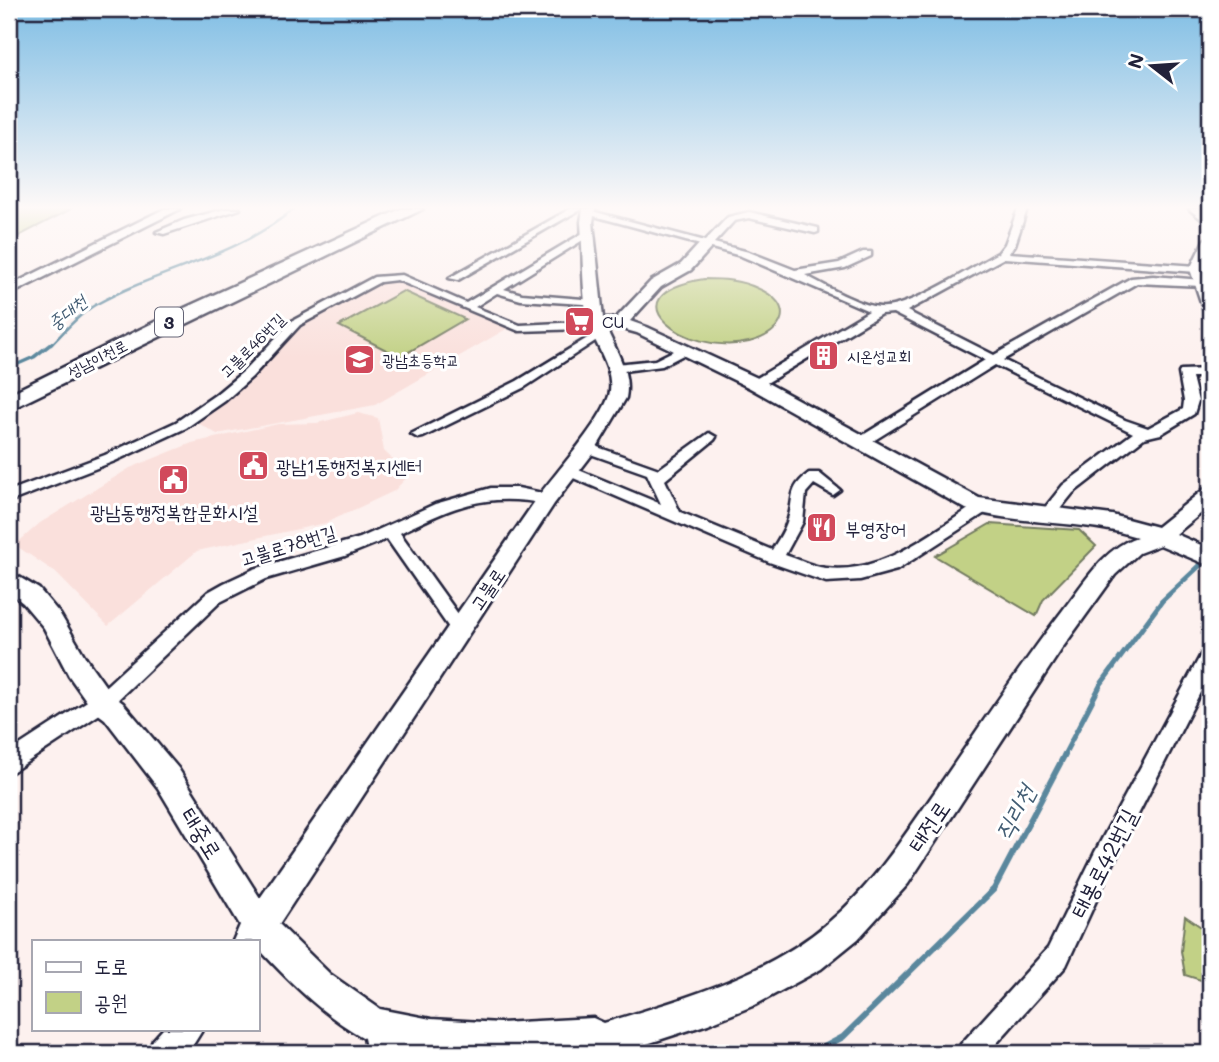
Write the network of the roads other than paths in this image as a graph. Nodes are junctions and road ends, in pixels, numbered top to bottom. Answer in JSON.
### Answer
{"nodes":[{"id":1,"x":74,"y":259,"type":"edge"},
{"id":2,"x":297,"y":259,"type":"edge"},
{"id":3,"x":299,"y":259,"type":"edge"},
{"id":4,"x":493,"y":259,"type":"edge"},
{"id":5,"x":531,"y":259,"type":"edge"},
{"id":6,"x":588,"y":259,"type":"edge"},
{"id":7,"x":694,"y":259,"type":"edge"},
{"id":8,"x":757,"y":259,"type":"edge"},
{"id":9,"x":861,"y":259,"type":"edge"},
{"id":10,"x":995,"y":259,"type":"edge"},
{"id":11,"x":1043,"y":259,"type":"edge"},
{"id":12,"x":1208,"y":259,"type":"edge"},
{"id":13,"x":794,"y":273,"type":"junction"},
{"id":14,"x":454,"y":278,"type":"dead end"},
{"id":15,"x":1205,"y":280,"type":"edge"},
{"id":16,"x":496,"y":290,"type":"junction"},
{"id":17,"x":9,"y":291,"type":"edge"},
{"id":18,"x":467,"y":307,"type":"junction"},
{"id":19,"x":1210,"y":308,"type":"edge"},
{"id":20,"x":893,"y":309,"type":"junction"},
{"id":21,"x":878,"y":311,"type":"junction"},
{"id":22,"x":597,"y":320,"type":"junction"},
{"id":23,"x":620,"y":324,"type":"junction"},
{"id":24,"x":683,"y":350,"type":"junction"},
{"id":25,"x":993,"y":360,"type":"junction"},
{"id":26,"x":616,"y":368,"type":"junction"},
{"id":27,"x":1210,"y":373,"type":"edge"},
{"id":28,"x":756,"y":384,"type":"junction"},
{"id":29,"x":9,"y":391,"type":"edge"},
{"id":30,"x":9,"y":403,"type":"edge"},
{"id":31,"x":1147,"y":433,"type":"junction"},
{"id":32,"x":418,"y":434,"type":"dead end"},
{"id":33,"x":709,"y":437,"type":"dead end"},
{"id":34,"x":860,"y":443,"type":"junction"},
{"id":35,"x":587,"y":448,"type":"junction"},
{"id":36,"x":569,"y":471,"type":"junction"},
{"id":37,"x":658,"y":478,"type":"junction"},
{"id":38,"x":833,"y":490,"type":"dead end"},
{"id":39,"x":1210,"y":495,"type":"edge"},
{"id":40,"x":9,"y":496,"type":"edge"},
{"id":41,"x":547,"y":499,"type":"junction"},
{"id":42,"x":983,"y":507,"type":"junction"},
{"id":43,"x":674,"y":515,"type":"junction"},
{"id":44,"x":1047,"y":515,"type":"junction"},
{"id":45,"x":390,"y":531,"type":"junction"},
{"id":46,"x":1165,"y":538,"type":"junction"},
{"id":47,"x":775,"y":558,"type":"junction"},
{"id":48,"x":1210,"y":558,"type":"edge"},
{"id":49,"x":9,"y":580,"type":"edge"},
{"id":50,"x":460,"y":631,"type":"junction"},
{"id":51,"x":1210,"y":655,"type":"edge"},
{"id":52,"x":102,"y":702,"type":"junction"},
{"id":53,"x":9,"y":764,"type":"edge"},
{"id":54,"x":254,"y":934,"type":"edge"},
{"id":55,"x":184,"y":1030,"type":"edge"},
{"id":56,"x":620,"y":1034,"type":"junction"},
{"id":57,"x":381,"y":1040,"type":"edge"},
{"id":58,"x":166,"y":1053,"type":"edge"},
{"id":59,"x":425,"y":1053,"type":"edge"},
{"id":60,"x":565,"y":1053,"type":"edge"},
{"id":61,"x":970,"y":1053,"type":"edge"}],
"edges":[{"from":1,"to":17,"type":"street"},
{"from":2,"to":29,"type":"highway","name":"성남이천로","number":"3"},
{"from":3,"to":30,"type":"highway","name":"성남이천로","number":"3"},
{"from":4,"to":14,"type":"street"},
{"from":5,"to":16,"type":"street"},
{"from":6,"to":22,"type":"street","name":"고불로"},
{"from":7,"to":23,"type":"street"},
{"from":8,"to":13,"type":"street"},
{"from":9,"to":13,"type":"street"},
{"from":10,"to":20,"type":"street"},
{"from":11,"to":15,"type":"street"},
{"from":12,"to":15,"type":"street"},
{"from":13,"to":21,"type":"street"},
{"from":15,"to":19,"type":"street"},
{"from":15,"to":25,"type":"street"},
{"from":16,"to":18,"type":"street"},
{"from":16,"to":22,"type":"street"},
{"from":18,"to":22,"type":"street","name":"고불로46번길"},
{"from":18,"to":40,"type":"street","name":"고불로46번길"},
{"from":20,"to":21,"type":"street"},
{"from":20,"to":25,"type":"street"},
{"from":21,"to":28,"type":"street"},
{"from":22,"to":23,"type":"street"},
{"from":22,"to":26,"type":"street","name":"고불로"},
{"from":22,"to":32,"type":"street"},
{"from":23,"to":24,"type":"street"},
{"from":24,"to":26,"type":"street"},
{"from":24,"to":28,"type":"street"},
{"from":25,"to":31,"type":"street"},
{"from":25,"to":34,"type":"street"},
{"from":26,"to":35,"type":"street","name":"고불로"},
{"from":27,"to":31,"type":"street"},
{"from":28,"to":34,"type":"street"},
{"from":31,"to":44,"type":"street"},
{"from":33,"to":37,"type":"street"},
{"from":34,"to":42,"type":"street"},
{"from":35,"to":36,"type":"street","name":"고불로"},
{"from":35,"to":37,"type":"street"},
{"from":36,"to":41,"type":"street","name":"고불로"},
{"from":36,"to":43,"type":"street"},
{"from":37,"to":43,"type":"street"},
{"from":38,"to":47,"type":"street"},
{"from":39,"to":46,"type":"street","name":"태전로"},
{"from":41,"to":45,"type":"street","name":"고불로78번길"},
{"from":41,"to":50,"type":"street","name":"고불로"},
{"from":42,"to":44,"type":"street"},
{"from":42,"to":47,"type":"street"},
{"from":43,"to":47,"type":"street"},
{"from":44,"to":46,"type":"street"},
{"from":45,"to":50,"type":"street"},
{"from":45,"to":52,"type":"street","name":"고불로78번길"},
{"from":46,"to":48,"type":"street"},
{"from":46,"to":56,"type":"street","name":"태전로"},
{"from":49,"to":52,"type":"street","name":"태중로"},
{"from":50,"to":54,"type":"street","name":"고불로"},
{"from":51,"to":61,"type":"street","name":"태봉로42번길"},
{"from":52,"to":53,"type":"street","name":"고불로78번길"},
{"from":52,"to":54,"type":"street","name":"태중로"},
{"from":54,"to":57,"type":"street","name":"태중로"},
{"from":55,"to":58,"type":"street"},
{"from":56,"to":57,"type":"street"},
{"from":56,"to":60,"type":"street","name":"태전로"},
{"from":57,"to":59,"type":"street","name":"태중로"}]}
